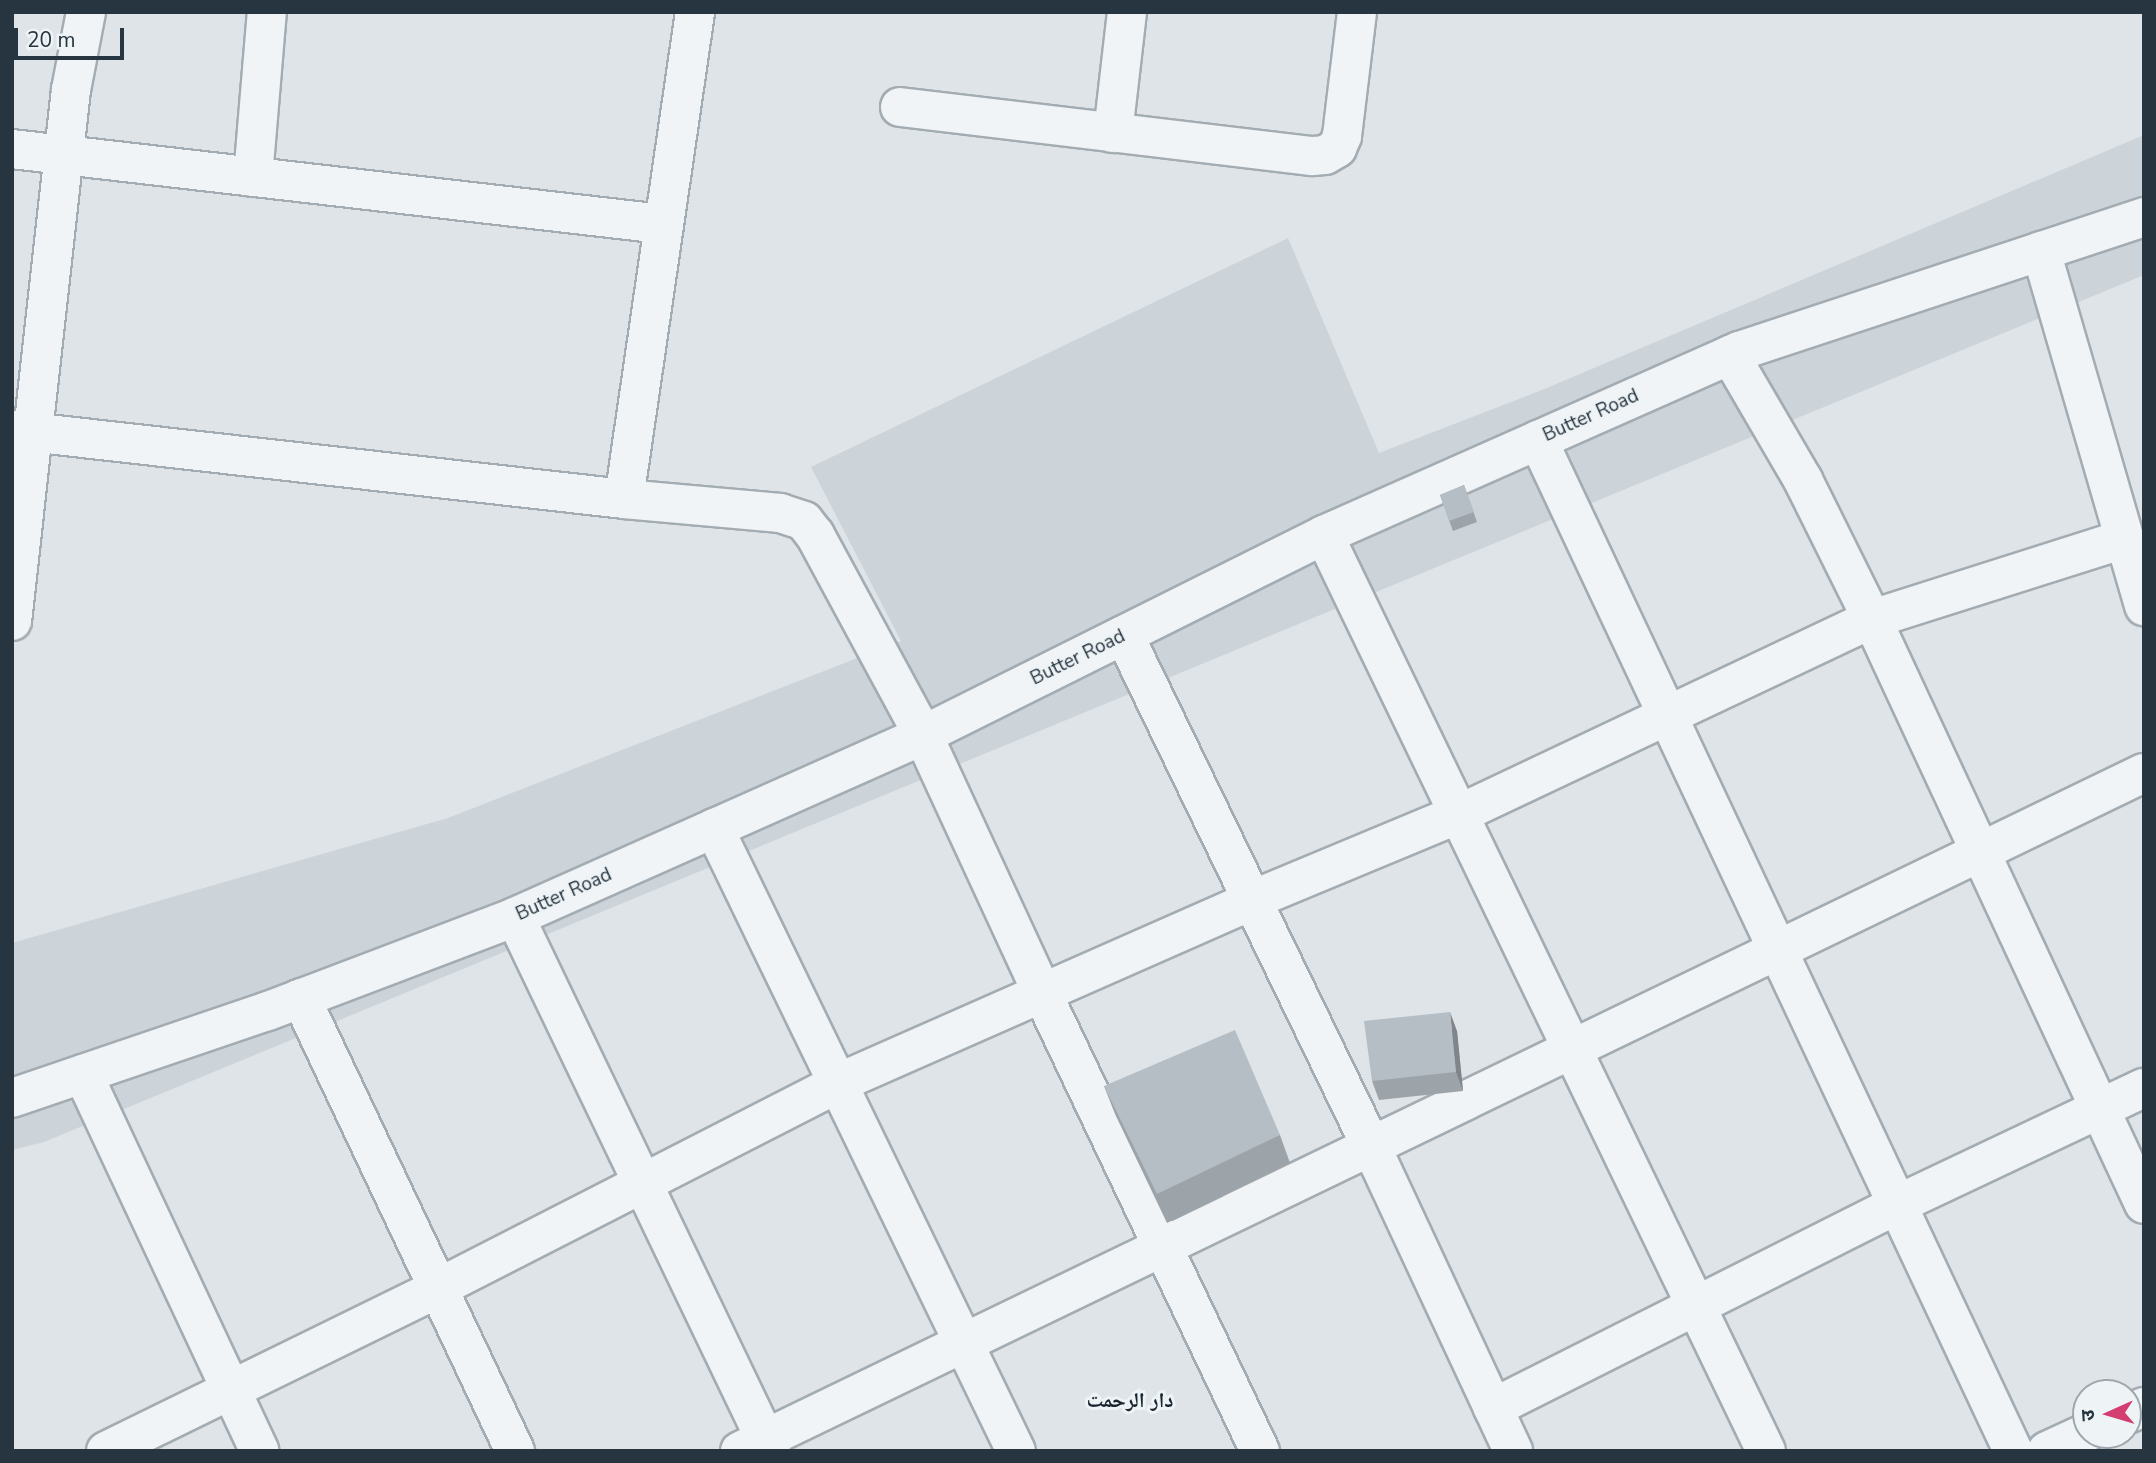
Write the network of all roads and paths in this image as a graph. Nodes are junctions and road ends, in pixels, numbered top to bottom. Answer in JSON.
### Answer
{"nodes":[{"id":1,"x":86,"y":12,"type":"edge"},
{"id":2,"x":267,"y":12,"type":"edge"},
{"id":3,"x":695,"y":12,"type":"edge"},
{"id":4,"x":1127,"y":12,"type":"edge"},
{"id":5,"x":1357,"y":12,"type":"edge"},
{"id":6,"x":900,"y":107,"type":"dead end"},
{"id":7,"x":1113,"y":133,"type":"junction"},
{"id":8,"x":12,"y":149,"type":"edge"},
{"id":9,"x":64,"y":155,"type":"junction"},
{"id":10,"x":253,"y":177,"type":"junction"},
{"id":11,"x":2144,"y":217,"type":"edge"},
{"id":12,"x":662,"y":224,"type":"junction"},
{"id":13,"x":2041,"y":251,"type":"junction"},
{"id":14,"x":1730,"y":355,"type":"junction"},
{"id":15,"x":22,"y":431,"type":"edge"},
{"id":16,"x":1538,"y":440,"type":"junction"},
{"id":17,"x":624,"y":499,"type":"junction"},
{"id":18,"x":1324,"y":535,"type":"junction"},
{"id":19,"x":2124,"y":539,"type":"junction"},
{"id":20,"x":2144,"y":606,"type":"edge"},
{"id":21,"x":1872,"y":619,"type":"junction"},
{"id":22,"x":12,"y":621,"type":"edge"},
{"id":23,"x":1124,"y":635,"type":"junction"},
{"id":24,"x":1667,"y":715,"type":"junction"},
{"id":25,"x":923,"y":735,"type":"junction"},
{"id":26,"x":2144,"y":773,"type":"edge"},
{"id":27,"x":1459,"y":814,"type":"junction"},
{"id":28,"x":714,"y":828,"type":"junction"},
{"id":29,"x":1980,"y":852,"type":"junction"},
{"id":30,"x":1252,"y":900,"type":"junction"},
{"id":31,"x":515,"y":917,"type":"junction"},
{"id":32,"x":1776,"y":951,"type":"junction"},
{"id":33,"x":1042,"y":993,"type":"junction"},
{"id":34,"x":301,"y":998,"type":"junction"},
{"id":35,"x":1572,"y":1049,"type":"junction"},
{"id":36,"x":83,"y":1074,"type":"junction"},
{"id":37,"x":838,"y":1083,"type":"junction"},
{"id":38,"x":2144,"y":1088,"type":"edge"},
{"id":39,"x":12,"y":1098,"type":"edge"},
{"id":40,"x":2099,"y":1109,"type":"junction"},
{"id":41,"x":1371,"y":1146,"type":"junction"},
{"id":42,"x":643,"y":1185,"type":"junction"},
{"id":43,"x":2144,"y":1204,"type":"edge"},
{"id":44,"x":1896,"y":1205,"type":"junction"},
{"id":45,"x":1163,"y":1246,"type":"junction"},
{"id":46,"x":438,"y":1288,"type":"junction"},
{"id":47,"x":1696,"y":1304,"type":"junction"},
{"id":48,"x":964,"y":1342,"type":"junction"},
{"id":49,"x":230,"y":1389,"type":"junction"},
{"id":50,"x":1493,"y":1408,"type":"junction"},
{"id":51,"x":2072,"y":1439,"type":"edge"},
{"id":52,"x":759,"y":1447,"type":"edge"},
{"id":53,"x":106,"y":1451,"type":"edge"},
{"id":54,"x":260,"y":1451,"type":"edge"},
{"id":55,"x":515,"y":1451,"type":"edge"},
{"id":56,"x":1016,"y":1451,"type":"edge"},
{"id":57,"x":1260,"y":1451,"type":"edge"},
{"id":58,"x":1513,"y":1451,"type":"edge"},
{"id":59,"x":1766,"y":1451,"type":"edge"},
{"id":60,"x":2012,"y":1451,"type":"edge"},
{"id":61,"x":2047,"y":1451,"type":"edge"}],
"edges":[{"from":1,"to":9,"type":"street"},
{"from":2,"to":10,"type":"street"},
{"from":3,"to":12,"type":"street"},
{"from":4,"to":7,"type":"street"},
{"from":5,"to":7,"type":"street"},
{"from":6,"to":7,"type":"street"},
{"from":8,"to":9,"type":"street"},
{"from":9,"to":10,"type":"street"},
{"from":9,"to":15,"type":"street"},
{"from":10,"to":12,"type":"street"},
{"from":11,"to":13,"type":"street","name":"Butter Road"},
{"from":12,"to":17,"type":"street"},
{"from":13,"to":14,"type":"street","name":"Butter Road"},
{"from":13,"to":19,"type":"street"},
{"from":14,"to":16,"type":"street","name":"Butter Road"},
{"from":14,"to":21,"type":"street"},
{"from":15,"to":17,"type":"street"},
{"from":15,"to":22,"type":"street"},
{"from":16,"to":18,"type":"street","name":"Butter Road"},
{"from":16,"to":24,"type":"street"},
{"from":17,"to":25,"type":"street"},
{"from":18,"to":23,"type":"street","name":"Butter Road"},
{"from":18,"to":27,"type":"street"},
{"from":19,"to":20,"type":"street"},
{"from":19,"to":21,"type":"street"},
{"from":21,"to":24,"type":"street"},
{"from":21,"to":29,"type":"street"},
{"from":23,"to":25,"type":"street","name":"Butter Road"},
{"from":23,"to":30,"type":"street"},
{"from":24,"to":27,"type":"street"},
{"from":24,"to":32,"type":"street"},
{"from":25,"to":28,"type":"street","name":"Butter Road"},
{"from":25,"to":33,"type":"street"},
{"from":26,"to":29,"type":"street"},
{"from":27,"to":30,"type":"street"},
{"from":27,"to":35,"type":"street"},
{"from":28,"to":31,"type":"street","name":"Butter Road"},
{"from":28,"to":37,"type":"street"},
{"from":29,"to":32,"type":"street"},
{"from":29,"to":40,"type":"street"},
{"from":30,"to":33,"type":"street"},
{"from":30,"to":41,"type":"street"},
{"from":31,"to":34,"type":"street","name":"Butter Road"},
{"from":31,"to":42,"type":"street"},
{"from":32,"to":35,"type":"street"},
{"from":32,"to":44,"type":"street"},
{"from":33,"to":37,"type":"street"},
{"from":33,"to":45,"type":"street"},
{"from":34,"to":36,"type":"street","name":"Butter Road"},
{"from":34,"to":46,"type":"street"},
{"from":35,"to":41,"type":"street"},
{"from":35,"to":47,"type":"street"},
{"from":36,"to":39,"type":"street","name":"Butter Road"},
{"from":36,"to":49,"type":"street"},
{"from":37,"to":42,"type":"street"},
{"from":37,"to":48,"type":"street"},
{"from":38,"to":40,"type":"street"},
{"from":40,"to":43,"type":"street"},
{"from":40,"to":44,"type":"street"},
{"from":41,"to":45,"type":"street"},
{"from":41,"to":50,"type":"street"},
{"from":42,"to":46,"type":"street"},
{"from":42,"to":52,"type":"street"},
{"from":44,"to":47,"type":"street"},
{"from":44,"to":60,"type":"street"},
{"from":45,"to":48,"type":"street"},
{"from":45,"to":57,"type":"street"},
{"from":46,"to":49,"type":"street"},
{"from":46,"to":55,"type":"street"},
{"from":47,"to":50,"type":"street"},
{"from":47,"to":59,"type":"street"},
{"from":48,"to":52,"type":"street"},
{"from":48,"to":56,"type":"street"},
{"from":49,"to":53,"type":"street"},
{"from":49,"to":54,"type":"street"},
{"from":50,"to":58,"type":"street"},
{"from":51,"to":61,"type":"street"}]}
